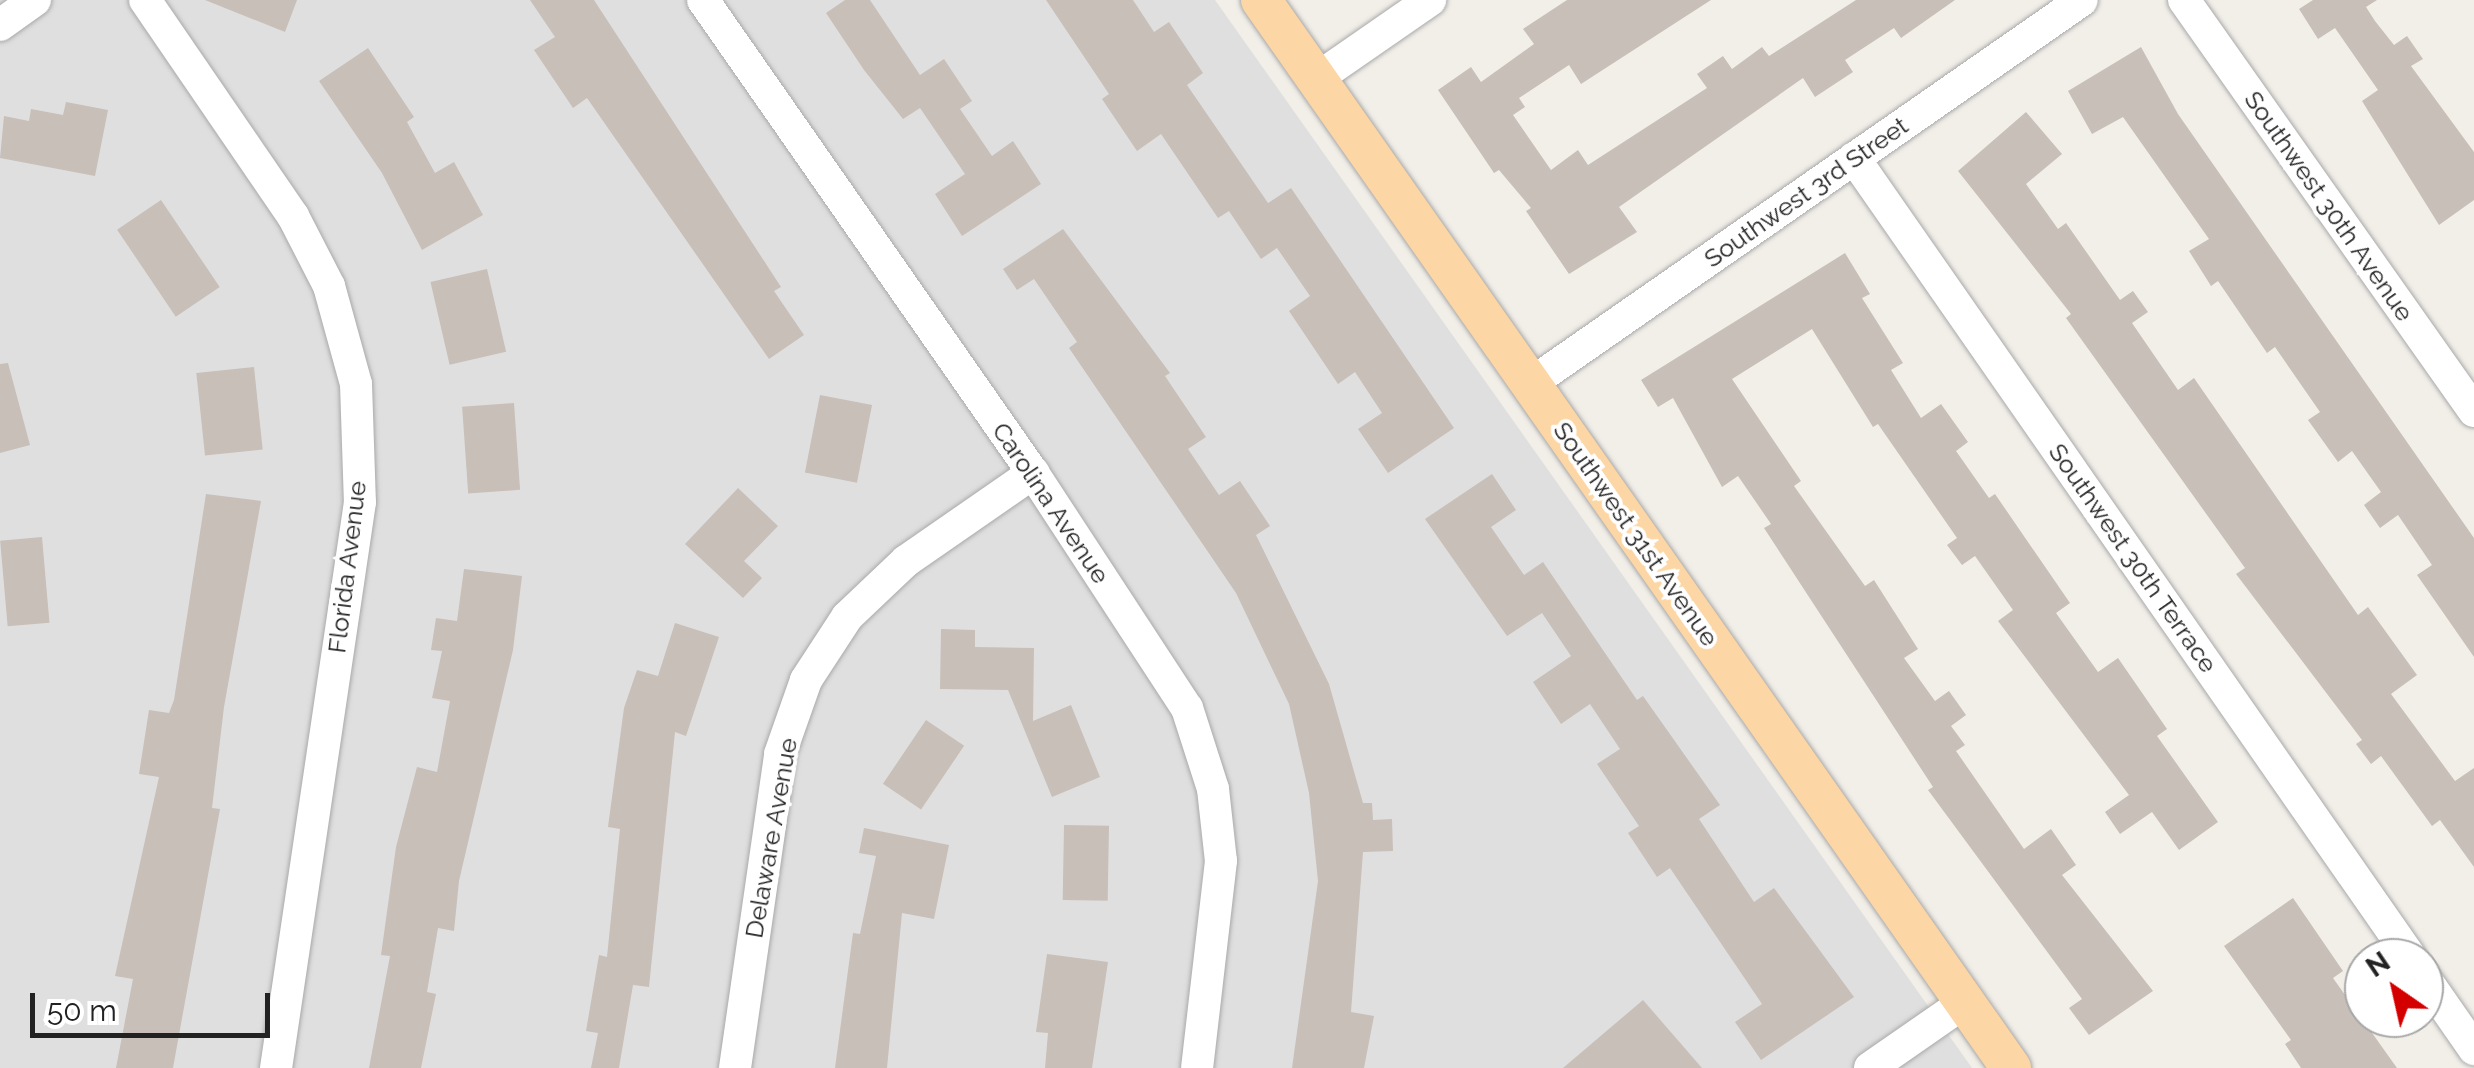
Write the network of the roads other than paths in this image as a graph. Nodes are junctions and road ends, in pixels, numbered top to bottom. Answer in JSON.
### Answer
{"nodes":[{"id":1,"x":35,"y":0,"type":"edge"},
{"id":2,"x":145,"y":0,"type":"edge"},
{"id":3,"x":703,"y":0,"type":"edge"},
{"id":4,"x":1262,"y":0,"type":"edge"},
{"id":5,"x":1430,"y":0,"type":"edge"},
{"id":6,"x":2082,"y":0,"type":"edge"},
{"id":7,"x":2184,"y":0,"type":"edge"},
{"id":8,"x":0,"y":25,"type":"edge"},
{"id":9,"x":1316,"y":79,"type":"junction"},
{"id":10,"x":1854,"y":158,"type":"junction"},
{"id":11,"x":1530,"y":384,"type":"junction"},
{"id":12,"x":2474,"y":411,"type":"edge"},
{"id":13,"x":1033,"y":473,"type":"junction"},
{"id":14,"x":2397,"y":938,"type":"edge"},
{"id":15,"x":1965,"y":1002,"type":"junction"},
{"id":16,"x":2444,"y":1006,"type":"edge"},
{"id":17,"x":2474,"y":1049,"type":"edge"},
{"id":18,"x":276,"y":1068,"type":"edge"},
{"id":19,"x":735,"y":1068,"type":"edge"},
{"id":20,"x":1198,"y":1068,"type":"edge"},
{"id":21,"x":1870,"y":1068,"type":"edge"},
{"id":22,"x":2012,"y":1068,"type":"edge"}],
"edges":[{"from":1,"to":8,"type":"street"},
{"from":2,"to":18,"type":"street","name":"Florida Avenue"},
{"from":3,"to":13,"type":"street","name":"Carolina Avenue"},
{"from":4,"to":9,"type":"main road","name":"Southwest 31st Avenue"},
{"from":5,"to":9,"type":"street"},
{"from":6,"to":10,"type":"street","name":"Southwest 3rd Street"},
{"from":7,"to":12,"type":"street","name":"Southwest 30th Avenue"},
{"from":9,"to":11,"type":"main road","name":"Southwest 31st Avenue"},
{"from":10,"to":11,"type":"street","name":"Southwest 3rd Street"},
{"from":10,"to":14,"type":"street","name":"Southwest 30th Terrace"},
{"from":11,"to":15,"type":"main road","name":"Southwest 31st Avenue"},
{"from":13,"to":19,"type":"street","name":"Delaware Avenue"},
{"from":13,"to":20,"type":"street","name":"Carolina Avenue"},
{"from":15,"to":21,"type":"street"},
{"from":15,"to":22,"type":"main road","name":"Southwest 31st Avenue"},
{"from":16,"to":17,"type":"street"}]}
